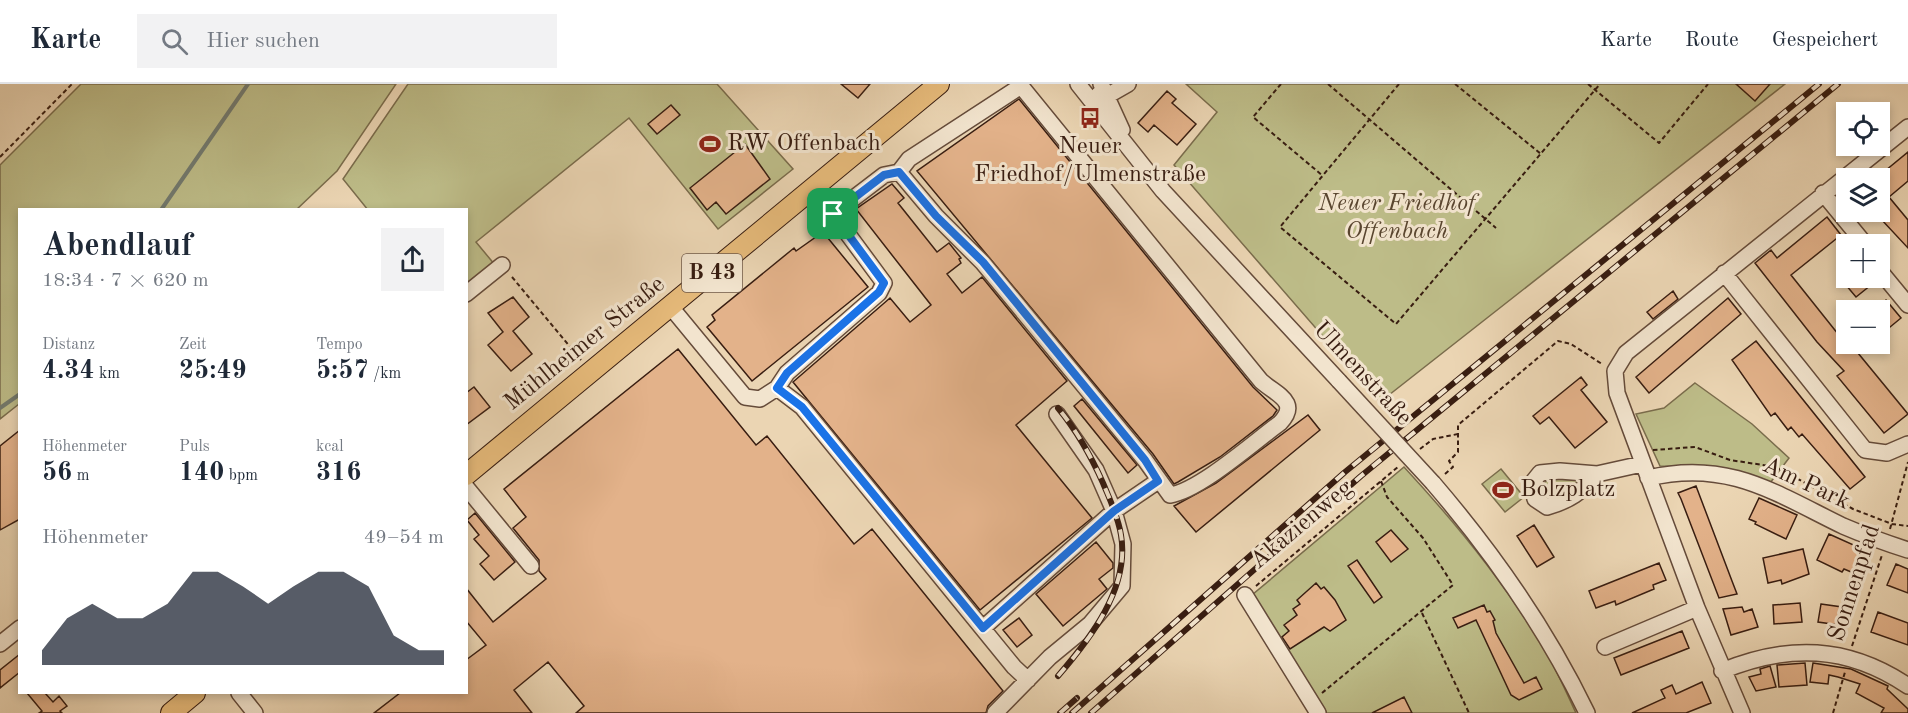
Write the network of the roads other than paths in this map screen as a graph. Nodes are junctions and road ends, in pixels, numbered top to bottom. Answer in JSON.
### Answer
{"nodes":[{"id":1,"x":918,"y":84,"type":"edge"},
{"id":2,"x":939,"y":84,"type":"edge"},
{"id":3,"x":1128,"y":84,"type":"edge"},
{"id":4,"x":1079,"y":85,"type":"edge"},
{"id":5,"x":1104,"y":90,"type":"edge"},
{"id":6,"x":1908,"y":127,"type":"edge"},
{"id":7,"x":873,"y":137,"type":"junction"},
{"id":8,"x":1128,"y":144,"type":"junction"},
{"id":9,"x":899,"y":172,"type":"junction"},
{"id":10,"x":1823,"y":193,"type":"junction"},
{"id":11,"x":1856,"y":234,"type":"edge"},
{"id":12,"x":502,"y":265,"type":"road end"},
{"id":13,"x":1724,"y":273,"type":"junction"},
{"id":14,"x":1890,"y":283,"type":"edge"},
{"id":15,"x":468,"y":292,"type":"edge"},
{"id":16,"x":1908,"y":305,"type":"edge"},
{"id":17,"x":670,"y":306,"type":"junction"},
{"id":18,"x":777,"y":388,"type":"junction"},
{"id":19,"x":1056,"y":414,"type":"dead end"},
{"id":20,"x":1908,"y":444,"type":"edge"},
{"id":21,"x":1645,"y":471,"type":"junction"},
{"id":22,"x":468,"y":473,"type":"edge"},
{"id":23,"x":1597,"y":474,"type":"dead end"},
{"id":24,"x":1158,"y":481,"type":"junction"},
{"id":25,"x":468,"y":489,"type":"edge"},
{"id":26,"x":1114,"y":511,"type":"junction"},
{"id":27,"x":1908,"y":550,"type":"edge"},
{"id":28,"x":531,"y":566,"type":"dead end"},
{"id":29,"x":1245,"y":595,"type":"road end"},
{"id":30,"x":1697,"y":608,"type":"junction"},
{"id":31,"x":983,"y":628,"type":"junction"},
{"id":32,"x":18,"y":630,"type":"edge"},
{"id":33,"x":0,"y":644,"type":"edge"},
{"id":34,"x":1605,"y":647,"type":"dead end"},
{"id":35,"x":1722,"y":671,"type":"junction"},
{"id":36,"x":1028,"y":680,"type":"junction"},
{"id":37,"x":1908,"y":686,"type":"edge"},
{"id":38,"x":194,"y":694,"type":"edge"},
{"id":39,"x":240,"y":694,"type":"edge"},
{"id":40,"x":1317,"y":705,"type":"edge"},
{"id":41,"x":171,"y":713,"type":"edge"},
{"id":42,"x":255,"y":713,"type":"edge"},
{"id":43,"x":996,"y":713,"type":"edge"},
{"id":44,"x":1587,"y":713,"type":"edge"},
{"id":45,"x":1742,"y":713,"type":"edge"}],
"edges":[{"from":1,"to":7,"type":"main road","name":"Mühlheimer Straße","number":"B 43"},
{"from":2,"to":7,"type":"main road","name":"Mühlheimer Straße"},
{"from":3,"to":5,"type":"street"},
{"from":4,"to":5,"type":"street"},
{"from":4,"to":8,"type":"street","name":"Ulmenstraße"},
{"from":5,"to":8,"type":"street"},
{"from":6,"to":10,"type":"street"},
{"from":7,"to":17,"type":"main road","name":"Mühlheimer Straße","number":"B 43"},
{"from":8,"to":44,"type":"street","name":"Ulmenstraße","bridge":true},
{"from":9,"to":18,"type":"street"},
{"from":9,"to":24,"type":"street"},
{"from":9,"to":24,"type":"street"},
{"from":10,"to":11,"type":"street"},
{"from":10,"to":13,"type":"street"},
{"from":12,"to":15,"type":"street"},
{"from":13,"to":20,"type":"street"},
{"from":13,"to":21,"type":"street"},
{"from":14,"to":16,"type":"street"},
{"from":17,"to":18,"type":"street"},
{"from":17,"to":22,"type":"main road","name":"Mühlheimer Straße","number":"B 43"},
{"from":18,"to":31,"type":"street"},
{"from":19,"to":26,"type":"street"},
{"from":21,"to":23,"type":"street","name":"Am Park"},
{"from":21,"to":27,"type":"street","name":"Am Park"},
{"from":21,"to":30,"type":"street"},
{"from":24,"to":26,"type":"street"},
{"from":25,"to":28,"type":"street"},
{"from":26,"to":31,"type":"street"},
{"from":26,"to":36,"type":"street"},
{"from":29,"to":40,"type":"street"},
{"from":30,"to":34,"type":"street"},
{"from":30,"to":35,"type":"street"},
{"from":31,"to":36,"type":"street"},
{"from":32,"to":33,"type":"street"},
{"from":35,"to":37,"type":"street"},
{"from":35,"to":45,"type":"street"},
{"from":36,"to":43,"type":"street"},
{"from":38,"to":41,"type":"main road"},
{"from":39,"to":42,"type":"street"}]}
